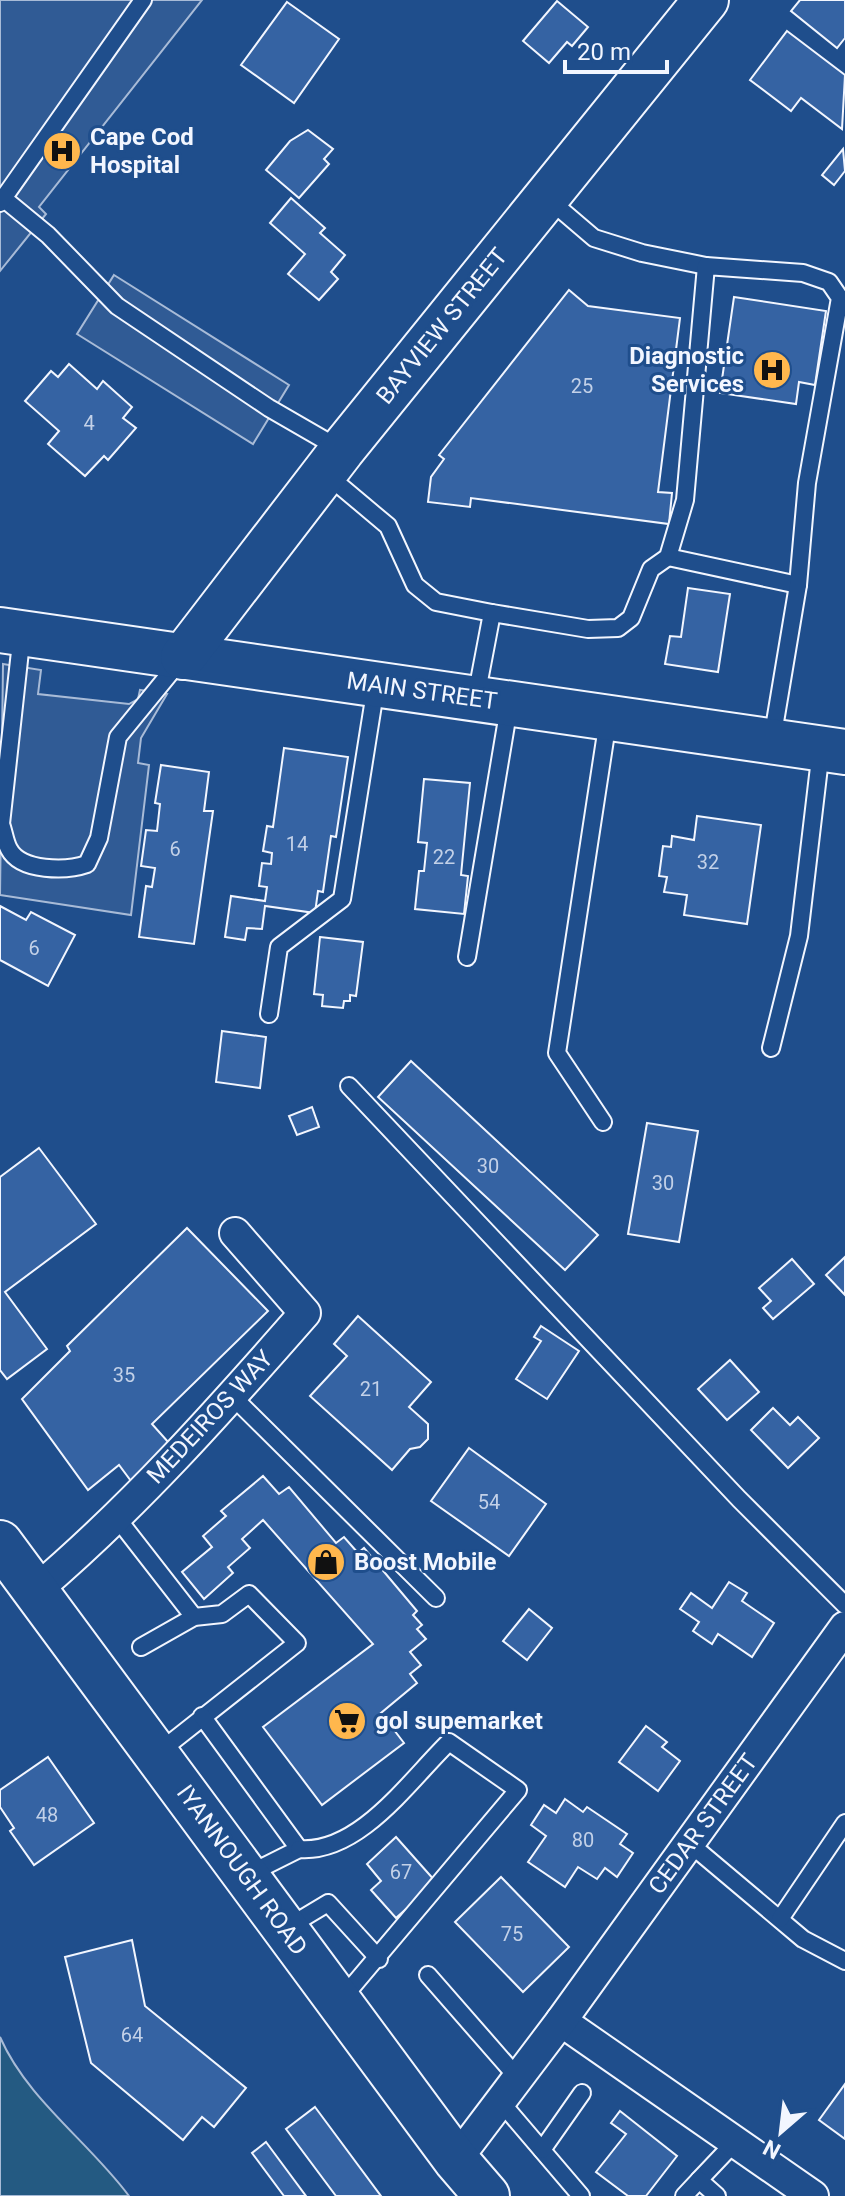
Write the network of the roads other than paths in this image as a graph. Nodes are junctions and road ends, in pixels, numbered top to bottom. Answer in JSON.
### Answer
{"nodes":[{"id":1,"x":143,"y":0,"type":"edge"},
{"id":2,"x":706,"y":0,"type":"edge"},
{"id":3,"x":546,"y":197,"type":"junction"},
{"id":4,"x":2,"y":201,"type":"edge"},
{"id":5,"x":706,"y":266,"type":"junction"},
{"id":6,"x":333,"y":461,"type":"junction"},
{"id":7,"x":668,"y":557,"type":"junction"},
{"id":8,"x":798,"y":585,"type":"junction"},
{"id":9,"x":492,"y":613,"type":"junction"},
{"id":10,"x":11,"y":631,"type":"edge"},
{"id":11,"x":183,"y":657,"type":"junction"},
{"id":12,"x":377,"y":684,"type":"junction"},
{"id":13,"x":493,"y":701,"type":"junction"},
{"id":14,"x":608,"y":718,"type":"junction"},
{"id":15,"x":772,"y":741,"type":"junction"},
{"id":16,"x":833,"y":750,"type":"edge"},
{"id":17,"x":467,"y":957,"type":"dead end"},
{"id":18,"x":269,"y":1014,"type":"dead end"},
{"id":19,"x":771,"y":1048,"type":"dead end"},
{"id":20,"x":349,"y":1086,"type":"dead end"},
{"id":21,"x":603,"y":1122,"type":"dead end"},
{"id":22,"x":235,"y":1233,"type":"dead end"},
{"id":23,"x":232,"y":1396,"type":"junction"},
{"id":24,"x":117,"y":1518,"type":"junction"},
{"id":25,"x":0,"y":1543,"type":"edge"},
{"id":26,"x":35,"y":1591,"type":"junction"},
{"id":27,"x":436,"y":1598,"type":"dead end"},
{"id":28,"x":845,"y":1605,"type":"edge"},
{"id":29,"x":194,"y":1617,"type":"junction"},
{"id":30,"x":845,"y":1627,"type":"edge"},
{"id":31,"x":141,"y":1647,"type":"dead end"},
{"id":32,"x":202,"y":1716,"type":"junction"},
{"id":33,"x":157,"y":1753,"type":"junction"},
{"id":34,"x":845,"y":1823,"type":"edge"},
{"id":35,"x":689,"y":1843,"type":"junction"},
{"id":36,"x":299,"y":1849,"type":"junction"},
{"id":37,"x":246,"y":1876,"type":"junction"},
{"id":38,"x":780,"y":1919,"type":"junction"},
{"id":39,"x":285,"y":1929,"type":"junction"},
{"id":40,"x":379,"y":1959,"type":"junction"},
{"id":41,"x":845,"y":1961,"type":"edge"},
{"id":42,"x":428,"y":1975,"type":"dead end"},
{"id":43,"x":339,"y":2002,"type":"junction"},
{"id":44,"x":561,"y":2021,"type":"junction"},
{"id":45,"x":509,"y":2090,"type":"junction"},
{"id":46,"x":582,"y":2093,"type":"dead end"},
{"id":47,"x":736,"y":2141,"type":"junction"},
{"id":48,"x":542,"y":2150,"type":"junction"},
{"id":49,"x":456,"y":2160,"type":"junction"},
{"id":50,"x":699,"y":2180,"type":"junction"},
{"id":51,"x":487,"y":2196,"type":"edge"},
{"id":52,"x":581,"y":2196,"type":"edge"},
{"id":53,"x":684,"y":2196,"type":"edge"},
{"id":54,"x":717,"y":2196,"type":"edge"},
{"id":55,"x":813,"y":2196,"type":"edge"}],
"edges":[{"from":1,"to":4,"type":"lane"},
{"from":2,"to":3,"type":"main road","name":"BAYVIEW STREET"},
{"from":3,"to":5,"type":"lane"},
{"from":3,"to":6,"type":"main road","name":"BAYVIEW STREET"},
{"from":4,"to":6,"type":"lane"},
{"from":5,"to":7,"type":"lane"},
{"from":5,"to":8,"type":"lane"},
{"from":6,"to":9,"type":"lane"},
{"from":6,"to":11,"type":"main road","name":"BAYVIEW STREET"},
{"from":7,"to":8,"type":"lane"},
{"from":7,"to":9,"type":"lane"},
{"from":8,"to":15,"type":"lane"},
{"from":9,"to":13,"type":"lane"},
{"from":10,"to":11,"type":"main road","name":"MAIN STREET"},
{"from":10,"to":11,"type":"lane"},
{"from":11,"to":12,"type":"main road","name":"MAIN STREET"},
{"from":12,"to":13,"type":"main road","name":"MAIN STREET"},
{"from":12,"to":18,"type":"lane"},
{"from":13,"to":14,"type":"main road","name":"MAIN STREET"},
{"from":13,"to":17,"type":"lane"},
{"from":14,"to":15,"type":"main road","name":"MAIN STREET"},
{"from":14,"to":21,"type":"lane"},
{"from":15,"to":16,"type":"main road","name":"MAIN STREET"},
{"from":16,"to":19,"type":"lane"},
{"from":20,"to":28,"type":"lane"},
{"from":22,"to":23,"type":"street","name":"MEDEIROS WAY"},
{"from":23,"to":24,"type":"street","name":"MEDEIROS WAY"},
{"from":23,"to":27,"type":"lane"},
{"from":24,"to":26,"type":"street","name":"MEDEIROS WAY"},
{"from":24,"to":29,"type":"lane"},
{"from":25,"to":26,"type":"main road","name":"IYANNOUGH ROAD"},
{"from":26,"to":33,"type":"main road","name":"IYANNOUGH ROAD"},
{"from":29,"to":31,"type":"lane"},
{"from":29,"to":32,"type":"lane"},
{"from":30,"to":35,"type":"street","name":"CEDAR STREET"},
{"from":32,"to":33,"type":"lane"},
{"from":32,"to":36,"type":"lane"},
{"from":33,"to":37,"type":"main road","name":"IYANNOUGH ROAD"},
{"from":34,"to":38,"type":"lane"},
{"from":35,"to":38,"type":"lane"},
{"from":35,"to":44,"type":"street","name":"CEDAR STREET"},
{"from":36,"to":37,"type":"lane"},
{"from":36,"to":40,"type":"lane"},
{"from":37,"to":39,"type":"main road","name":"IYANNOUGH ROAD"},
{"from":38,"to":41,"type":"lane"},
{"from":39,"to":40,"type":"lane"},
{"from":39,"to":43,"type":"main road","name":"IYANNOUGH ROAD"},
{"from":40,"to":43,"type":"lane"},
{"from":42,"to":45,"type":"lane"},
{"from":43,"to":49,"type":"main road","name":"IYANNOUGH ROAD"},
{"from":44,"to":45,"type":"street","name":"CEDAR STREET"},
{"from":44,"to":47,"type":"street"},
{"from":45,"to":48,"type":"lane"},
{"from":45,"to":49,"type":"street","name":"CEDAR STREET"},
{"from":46,"to":48,"type":"lane"},
{"from":47,"to":50,"type":"lane"},
{"from":47,"to":55,"type":"street"},
{"from":48,"to":52,"type":"lane"},
{"from":49,"to":51,"type":"main road","name":"IYANNOUGH ROAD"},
{"from":50,"to":53,"type":"lane"},
{"from":50,"to":54,"type":"lane"}]}
